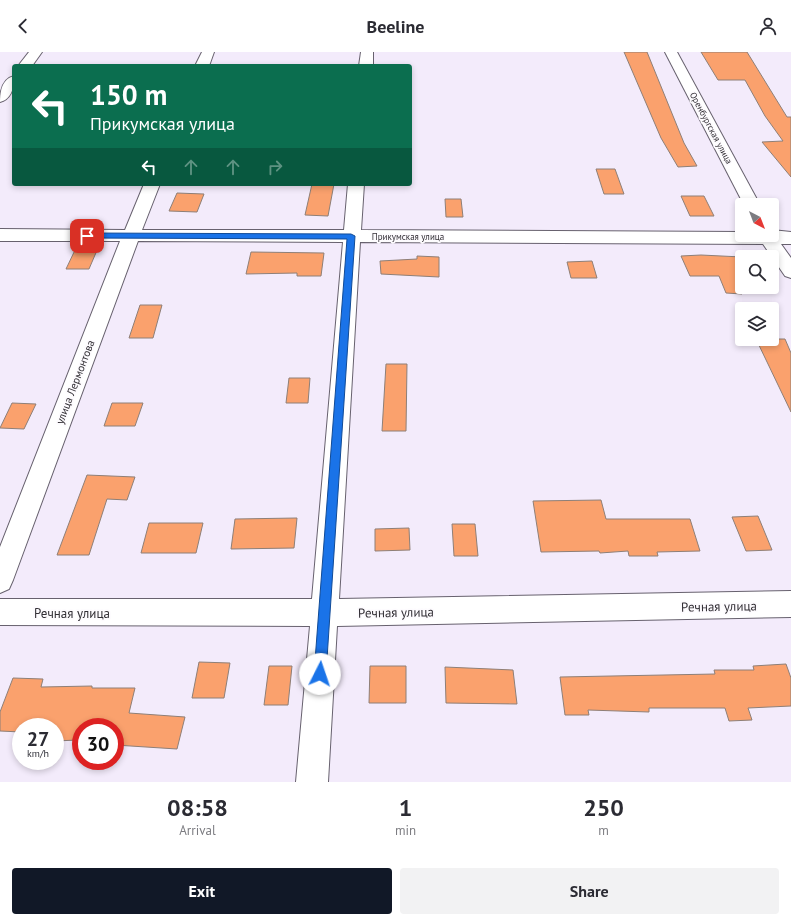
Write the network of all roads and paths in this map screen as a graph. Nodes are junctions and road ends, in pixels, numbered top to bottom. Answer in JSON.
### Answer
{"nodes":[{"id":1,"x":36,"y":52,"type":"edge"},
{"id":2,"x":208,"y":52,"type":"edge"},
{"id":3,"x":367,"y":52,"type":"edge"},
{"id":4,"x":671,"y":52,"type":"edge"},
{"id":5,"x":27,"y":64,"type":"edge"},
{"id":6,"x":203,"y":64,"type":"edge"},
{"id":7,"x":366,"y":64,"type":"edge"},
{"id":8,"x":12,"y":83,"type":"edge"},
{"id":9,"x":0,"y":98,"type":"edge"},
{"id":10,"x":151,"y":186,"type":"edge"},
{"id":11,"x":356,"y":186,"type":"edge"},
{"id":12,"x":748,"y":198,"type":"edge"},
{"id":13,"x":0,"y":235,"type":"edge"},
{"id":14,"x":131,"y":236,"type":"junction"},
{"id":15,"x":351,"y":236,"type":"junction"},
{"id":16,"x":791,"y":238,"type":"edge"},
{"id":17,"x":776,"y":245,"type":"edge"},
{"id":18,"x":791,"y":271,"type":"edge"},
{"id":19,"x":0,"y":580,"type":"edge"},
{"id":20,"x":791,"y":604,"type":"edge"},
{"id":21,"x":0,"y":612,"type":"edge"},
{"id":22,"x":324,"y":613,"type":"junction"},
{"id":23,"x":312,"y":782,"type":"edge"}],
"edges":[{"from":1,"to":5,"type":"street"},
{"from":2,"to":6,"type":"street"},
{"from":3,"to":7,"type":"street"},
{"from":4,"to":12,"type":"street","name":"Оренбургская улица"},
{"from":8,"to":9,"type":"street"},
{"from":10,"to":14,"type":"street","name":"улица Лермонтова"},
{"from":11,"to":15,"type":"street"},
{"from":13,"to":14,"type":"street","name":"Прикумская улица"},
{"from":14,"to":15,"type":"street","name":"Прикумская улица"},
{"from":14,"to":19,"type":"street","name":"улица Лермонтова"},
{"from":15,"to":17,"type":"street","name":"Прикумская улица"},
{"from":15,"to":22,"type":"street"},
{"from":16,"to":17,"type":"street","name":"Прикумская улица"},
{"from":17,"to":18,"type":"street"},
{"from":20,"to":22,"type":"street","name":"Речная улица"},
{"from":21,"to":22,"type":"street","name":"Речная улица"},
{"from":22,"to":23,"type":"street"}]}
